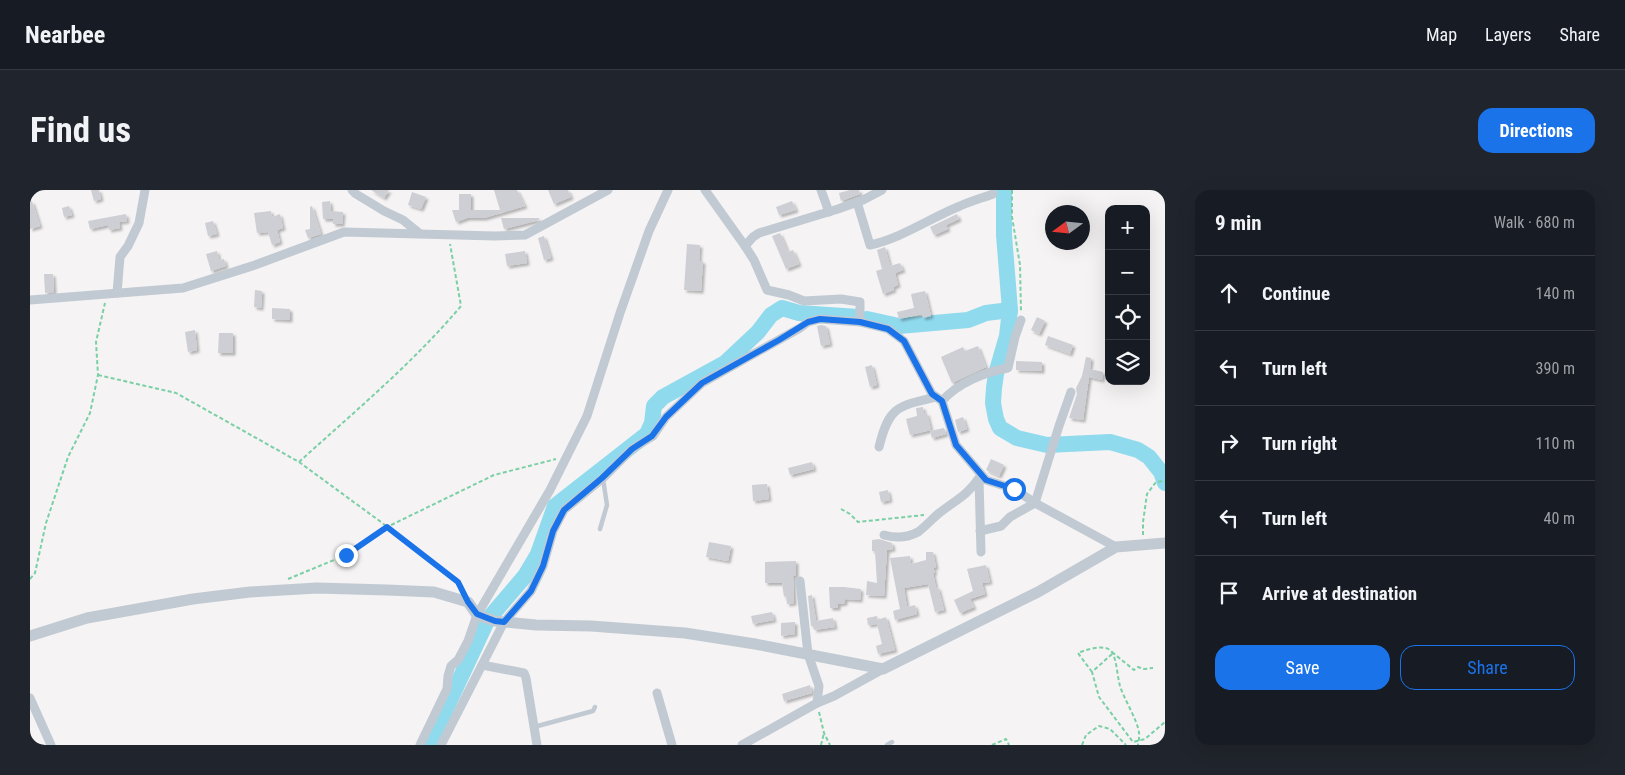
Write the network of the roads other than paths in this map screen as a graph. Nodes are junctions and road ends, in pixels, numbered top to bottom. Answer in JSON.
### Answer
{"nodes":[{"id":1,"x":145,"y":190,"type":"edge"},
{"id":2,"x":608,"y":190,"type":"edge"},
{"id":3,"x":668,"y":190,"type":"edge"},
{"id":4,"x":705,"y":190,"type":"edge"},
{"id":5,"x":821,"y":190,"type":"edge"},
{"id":6,"x":882,"y":190,"type":"edge"},
{"id":7,"x":355,"y":191,"type":"edge"},
{"id":8,"x":593,"y":194,"type":"edge"},
{"id":9,"x":993,"y":194,"type":"dead end"},
{"id":10,"x":857,"y":202,"type":"junction"},
{"id":11,"x":829,"y":212,"type":"junction"},
{"id":12,"x":418,"y":233,"type":"junction"},
{"id":13,"x":746,"y":246,"type":"junction"},
{"id":14,"x":117,"y":293,"type":"junction"},
{"id":15,"x":30,"y":300,"type":"edge"},
{"id":16,"x":1021,"y":320,"type":"road end"},
{"id":17,"x":860,"y":322,"type":"junction"},
{"id":18,"x":1072,"y":392,"type":"dead end"},
{"id":19,"x":939,"y":399,"type":"junction"},
{"id":20,"x":878,"y":447,"type":"dead end"},
{"id":21,"x":979,"y":474,"type":"junction"},
{"id":22,"x":602,"y":478,"type":"junction"},
{"id":23,"x":1035,"y":503,"type":"junction"},
{"id":24,"x":600,"y":529,"type":"dead end"},
{"id":25,"x":980,"y":531,"type":"junction"},
{"id":26,"x":884,"y":536,"type":"dead end"},
{"id":27,"x":1165,"y":543,"type":"edge"},
{"id":28,"x":1116,"y":546,"type":"junction"},
{"id":29,"x":981,"y":552,"type":"dead end"},
{"id":30,"x":800,"y":581,"type":"dead end"},
{"id":31,"x":477,"y":614,"type":"junction"},
{"id":32,"x":504,"y":622,"type":"junction"},
{"id":33,"x":30,"y":636,"type":"edge"},
{"id":34,"x":808,"y":654,"type":"junction"},
{"id":35,"x":482,"y":665,"type":"junction"},
{"id":36,"x":883,"y":669,"type":"junction"},
{"id":37,"x":657,"y":692,"type":"dead end"},
{"id":38,"x":30,"y":698,"type":"edge"},
{"id":39,"x":817,"y":703,"type":"junction"},
{"id":40,"x":595,"y":707,"type":"dead end"},
{"id":41,"x":534,"y":727,"type":"junction"},
{"id":42,"x":51,"y":745,"type":"edge"},
{"id":43,"x":420,"y":745,"type":"edge"},
{"id":44,"x":441,"y":745,"type":"edge"},
{"id":45,"x":537,"y":745,"type":"edge"},
{"id":46,"x":672,"y":745,"type":"edge"},
{"id":47,"x":742,"y":745,"type":"edge"}],
"edges":[{"from":1,"to":14,"type":"street"},
{"from":2,"to":8,"type":"street"},
{"from":3,"to":31,"type":"street"},
{"from":4,"to":13,"type":"street"},
{"from":5,"to":11,"type":"street"},
{"from":6,"to":10,"type":"street"},
{"from":7,"to":12,"type":"street"},
{"from":8,"to":12,"type":"street"},
{"from":9,"to":10,"type":"street"},
{"from":10,"to":11,"type":"street"},
{"from":11,"to":13,"type":"street"},
{"from":12,"to":14,"type":"street"},
{"from":13,"to":17,"type":"street"},
{"from":14,"to":15,"type":"street"},
{"from":16,"to":19,"type":"street"},
{"from":17,"to":19,"type":"street"},
{"from":17,"to":22,"type":"street"},
{"from":18,"to":23,"type":"street"},
{"from":19,"to":20,"type":"street"},
{"from":19,"to":21,"type":"street"},
{"from":21,"to":23,"type":"street"},
{"from":21,"to":25,"type":"street"},
{"from":21,"to":26,"type":"street"},
{"from":22,"to":24,"type":"lane"},
{"from":22,"to":32,"type":"street"},
{"from":23,"to":25,"type":"street"},
{"from":23,"to":28,"type":"street"},
{"from":25,"to":29,"type":"street"},
{"from":27,"to":28,"type":"street"},
{"from":28,"to":36,"type":"street"},
{"from":30,"to":34,"type":"street"},
{"from":31,"to":32,"type":"street"},
{"from":31,"to":33,"type":"street"},
{"from":31,"to":43,"type":"street"},
{"from":32,"to":34,"type":"street"},
{"from":32,"to":35,"type":"street"},
{"from":34,"to":36,"type":"street"},
{"from":34,"to":39,"type":"street"},
{"from":35,"to":41,"type":"street"},
{"from":35,"to":44,"type":"street"},
{"from":36,"to":39,"type":"street"},
{"from":37,"to":46,"type":"street"},
{"from":38,"to":42,"type":"street"},
{"from":39,"to":47,"type":"street"},
{"from":40,"to":41,"type":"lane"},
{"from":41,"to":45,"type":"street"}]}
